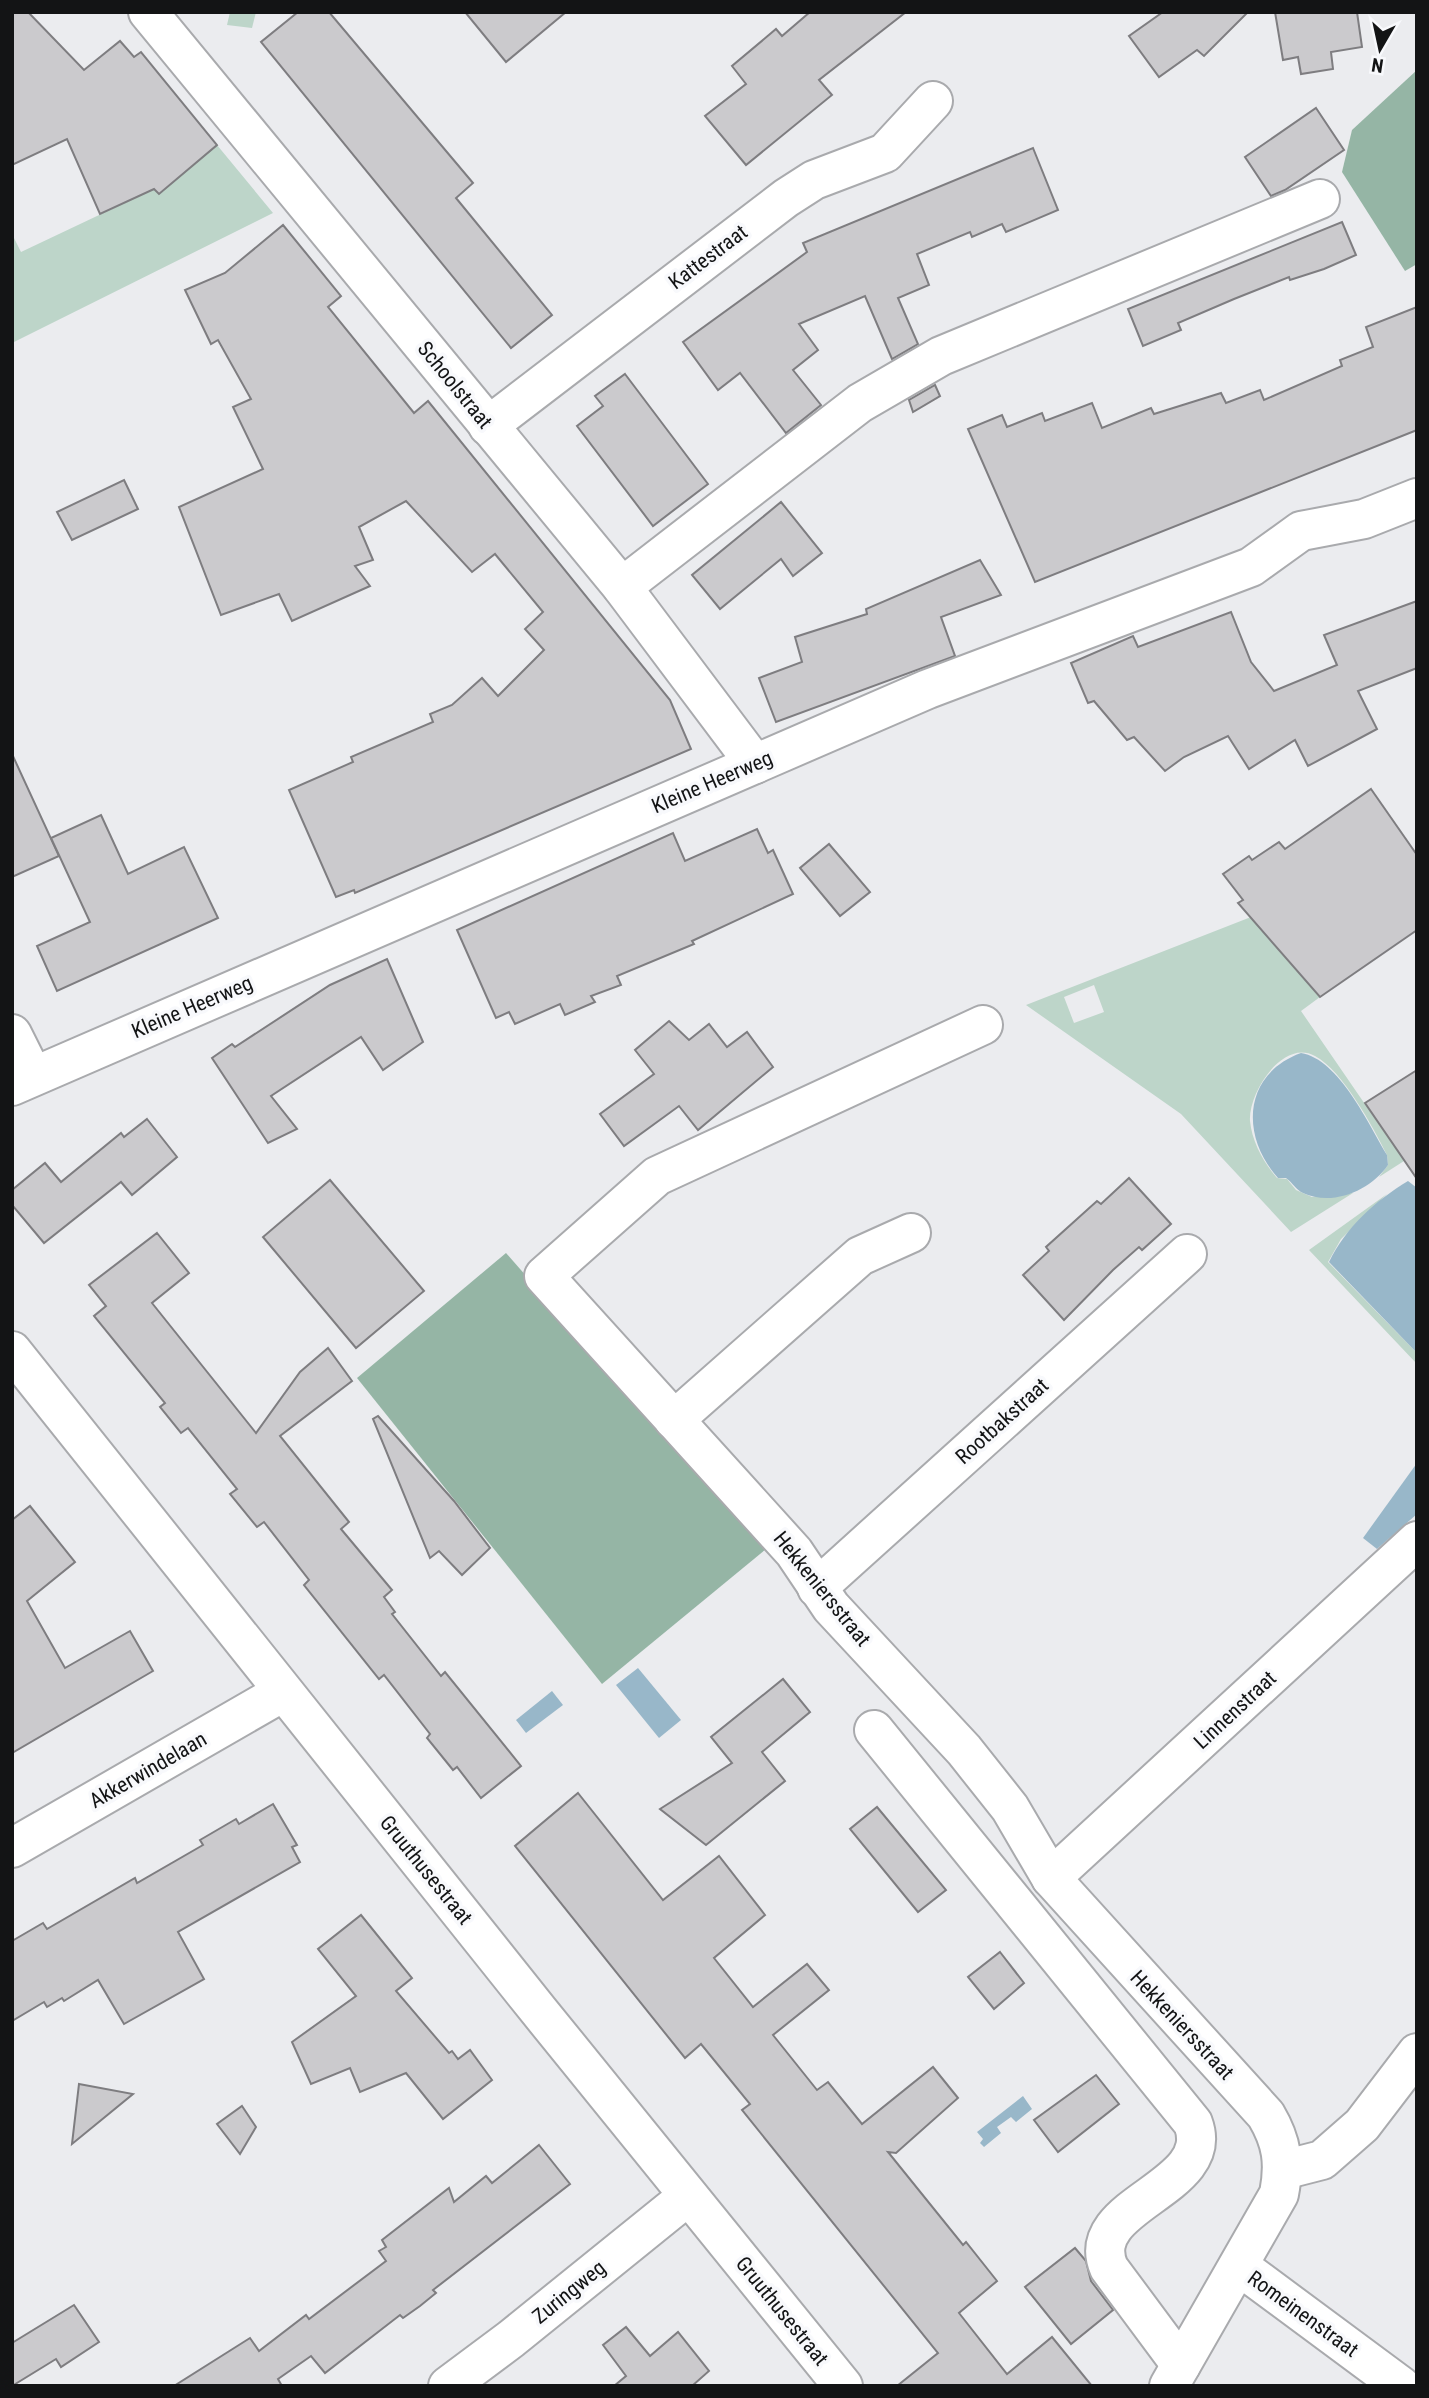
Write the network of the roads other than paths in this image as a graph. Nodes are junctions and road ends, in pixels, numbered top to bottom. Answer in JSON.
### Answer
{"nodes":[{"id":1,"x":166,"y":18,"type":"edge"},
{"id":2,"x":933,"y":101,"type":"dead end"},
{"id":3,"x":1320,"y":199,"type":"dead end"},
{"id":4,"x":488,"y":426,"type":"junction"},
{"id":5,"x":1417,"y":498,"type":"edge"},
{"id":6,"x":622,"y":587,"type":"junction"},
{"id":7,"x":755,"y":764,"type":"junction"},
{"id":8,"x":983,"y":1025,"type":"dead end"},
{"id":9,"x":12,"y":1034,"type":"edge"},
{"id":10,"x":22,"y":1081,"type":"edge"},
{"id":11,"x":911,"y":1233,"type":"dead end"},
{"id":12,"x":1187,"y":1254,"type":"dead end"},
{"id":13,"x":12,"y":1351,"type":"edge"},
{"id":14,"x":674,"y":1420,"type":"junction"},
{"id":15,"x":1417,"y":1541,"type":"edge"},
{"id":16,"x":817,"y":1588,"type":"junction"},
{"id":17,"x":283,"y":1692,"type":"junction"},
{"id":18,"x":874,"y":1730,"type":"dead end"},
{"id":19,"x":12,"y":1848,"type":"edge"},
{"id":20,"x":1051,"y":1878,"type":"junction"},
{"id":21,"x":1417,"y":2053,"type":"edge"},
{"id":22,"x":1283,"y":2170,"type":"junction"},
{"id":23,"x":688,"y":2196,"type":"junction"},
{"id":24,"x":1238,"y":2266,"type":"junction"},
{"id":25,"x":1175,"y":2375,"type":"edge"},
{"id":26,"x":448,"y":2386,"type":"edge"},
{"id":27,"x":843,"y":2386,"type":"edge"},
{"id":28,"x":1401,"y":2386,"type":"edge"}],
"edges":[{"from":1,"to":4,"type":"street","name":"Schoolstraat"},
{"from":2,"to":4,"type":"street","name":"Kattestraat"},
{"from":3,"to":6,"type":"street"},
{"from":4,"to":6,"type":"street","name":"Schoolstraat"},
{"from":5,"to":7,"type":"street","name":"Kleine Heerweg"},
{"from":6,"to":7,"type":"street","name":"Schoolstraat"},
{"from":7,"to":10,"type":"street","name":"Kleine Heerweg"},
{"from":8,"to":14,"type":"street","name":"Hekkeniersstraat"},
{"from":9,"to":10,"type":"street"},
{"from":11,"to":14,"type":"street"},
{"from":12,"to":16,"type":"street","name":"Rootbakstraat"},
{"from":13,"to":17,"type":"street","name":"Gruuthusestraat"},
{"from":14,"to":16,"type":"street","name":"Hekkeniersstraat"},
{"from":15,"to":20,"type":"street","name":"Linnenstraat"},
{"from":16,"to":20,"type":"street","name":"Hekkeniersstraat"},
{"from":17,"to":19,"type":"street","name":"Akkerwindelaan"},
{"from":17,"to":23,"type":"street","name":"Gruuthusestraat"},
{"from":18,"to":25,"type":"street"},
{"from":20,"to":22,"type":"street","name":"Hekkeniersstraat"},
{"from":21,"to":22,"type":"street"},
{"from":22,"to":24,"type":"street","name":"Hekkeniersstraat"},
{"from":23,"to":26,"type":"street","name":"Zuringweg"},
{"from":23,"to":27,"type":"street","name":"Gruuthusestraat"},
{"from":24,"to":25,"type":"street","name":"Hekkeniersstraat"},
{"from":24,"to":28,"type":"street","name":"Romeinenstraat"}]}
